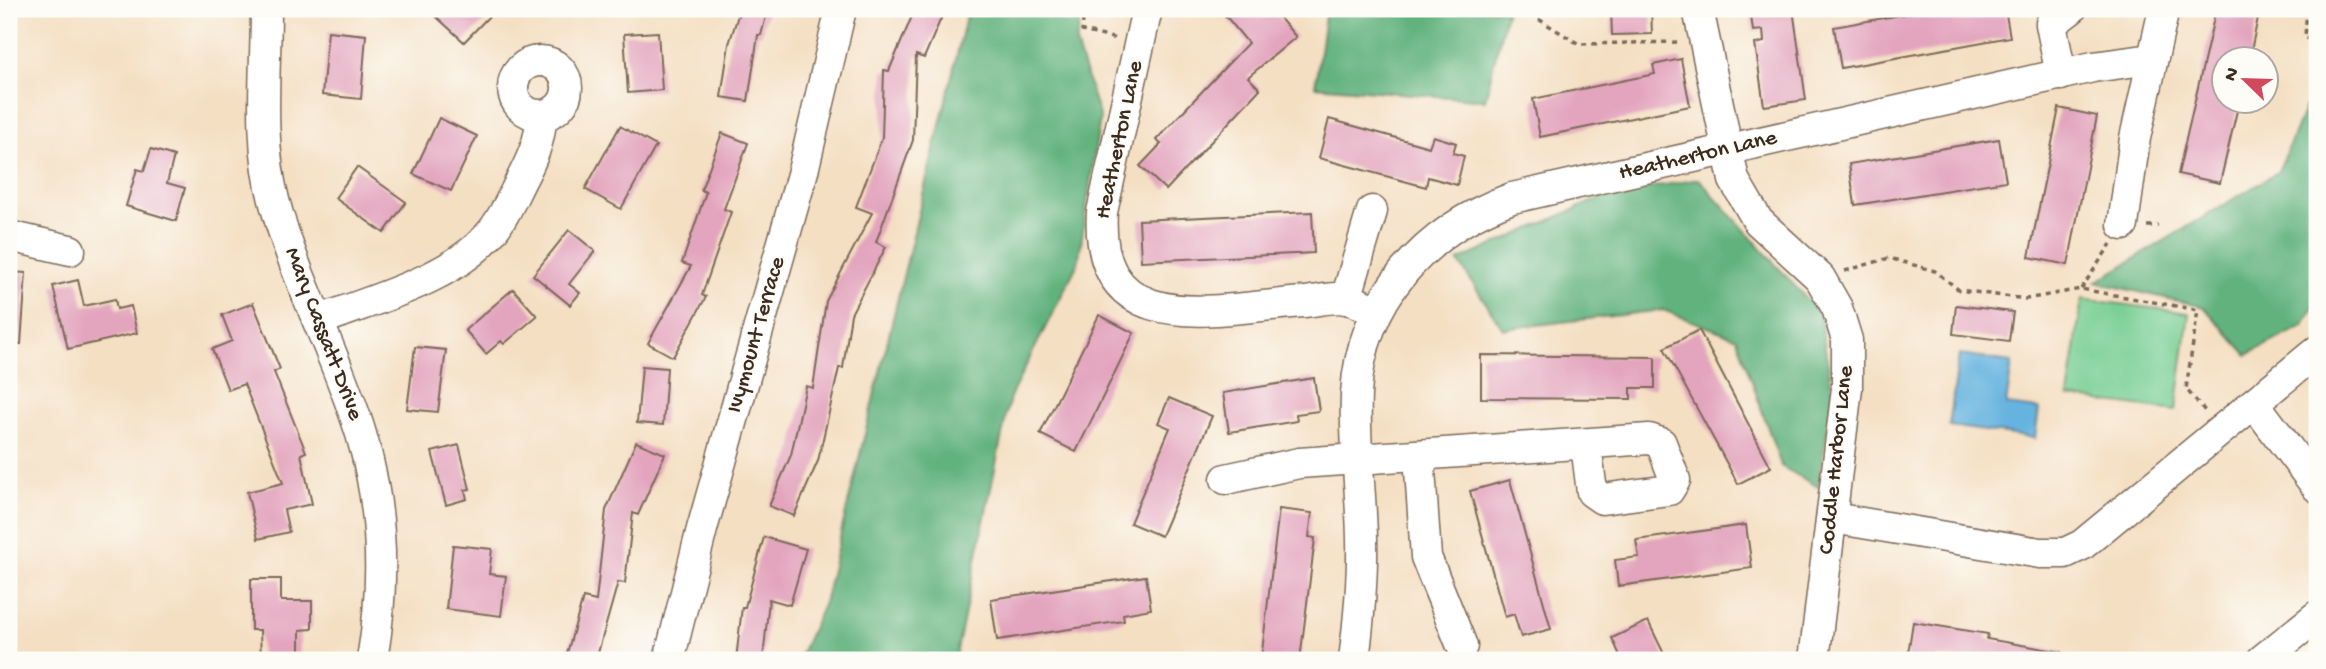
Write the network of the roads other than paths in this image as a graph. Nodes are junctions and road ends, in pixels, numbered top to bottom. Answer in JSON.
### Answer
{"nodes":[{"id":1,"x":266,"y":9,"type":"edge"},
{"id":2,"x":841,"y":9,"type":"edge"},
{"id":3,"x":1147,"y":9,"type":"edge"},
{"id":4,"x":1698,"y":9,"type":"edge"},
{"id":5,"x":2071,"y":9,"type":"edge"},
{"id":6,"x":2164,"y":9,"type":"edge"},
{"id":7,"x":2152,"y":59,"type":"junction"},
{"id":8,"x":2061,"y":75,"type":"junction"},
{"id":9,"x":541,"y":116,"type":"dead end"},
{"id":10,"x":1727,"y":150,"type":"junction"},
{"id":11,"x":1372,"y":211,"type":"dead end"},
{"id":12,"x":2123,"y":225,"type":"road end"},
{"id":13,"x":9,"y":236,"type":"edge"},
{"id":14,"x":70,"y":250,"type":"dead end"},
{"id":15,"x":1346,"y":299,"type":"junction"},
{"id":16,"x":1377,"y":311,"type":"junction"},
{"id":17,"x":318,"y":321,"type":"junction"},
{"id":18,"x":2317,"y":351,"type":"edge"},
{"id":19,"x":2254,"y":403,"type":"junction"},
{"id":20,"x":1586,"y":445,"type":"dead end"},
{"id":21,"x":1419,"y":456,"type":"junction"},
{"id":22,"x":1356,"y":461,"type":"junction"},
{"id":23,"x":1226,"y":479,"type":"dead end"},
{"id":24,"x":2317,"y":487,"type":"edge"},
{"id":25,"x":1833,"y":518,"type":"junction"},
{"id":26,"x":2317,"y":616,"type":"edge"},
{"id":27,"x":1462,"y":646,"type":"dead end"},
{"id":28,"x":372,"y":660,"type":"edge"},
{"id":29,"x":669,"y":660,"type":"edge"},
{"id":30,"x":1354,"y":660,"type":"edge"},
{"id":31,"x":1814,"y":660,"type":"edge"},
{"id":32,"x":2262,"y":660,"type":"edge"}],
"edges":[{"from":1,"to":17,"type":"street","name":"Mary Cassatt Drive"},
{"from":2,"to":29,"type":"street","name":"Ivymount Terrace"},
{"from":3,"to":15,"type":"street","name":"Heatherton Lane"},
{"from":4,"to":10,"type":"street","name":"Coddle Harbor Lane"},
{"from":5,"to":8,"type":"street"},
{"from":6,"to":7,"type":"street"},
{"from":7,"to":8,"type":"street","name":"Heatherton Lane"},
{"from":7,"to":12,"type":"street"},
{"from":8,"to":10,"type":"street","name":"Heatherton Lane"},
{"from":9,"to":17,"type":"street"},
{"from":10,"to":16,"type":"street","name":"Heatherton Lane"},
{"from":10,"to":25,"type":"street","name":"Coddle Harbor Lane"},
{"from":11,"to":15,"type":"street"},
{"from":13,"to":14,"type":"street"},
{"from":15,"to":16,"type":"street","name":"Heatherton Lane"},
{"from":16,"to":22,"type":"street","name":"Heatherton Lane"},
{"from":17,"to":28,"type":"street","name":"Mary Cassatt Drive"},
{"from":18,"to":19,"type":"street"},
{"from":19,"to":24,"type":"street"},
{"from":19,"to":25,"type":"street"},
{"from":20,"to":21,"type":"street"},
{"from":21,"to":22,"type":"street"},
{"from":21,"to":27,"type":"street"},
{"from":22,"to":23,"type":"street"},
{"from":22,"to":30,"type":"street","name":"Heatherton Lane"},
{"from":25,"to":31,"type":"street","name":"Coddle Harbor Lane"},
{"from":26,"to":32,"type":"street"}]}
